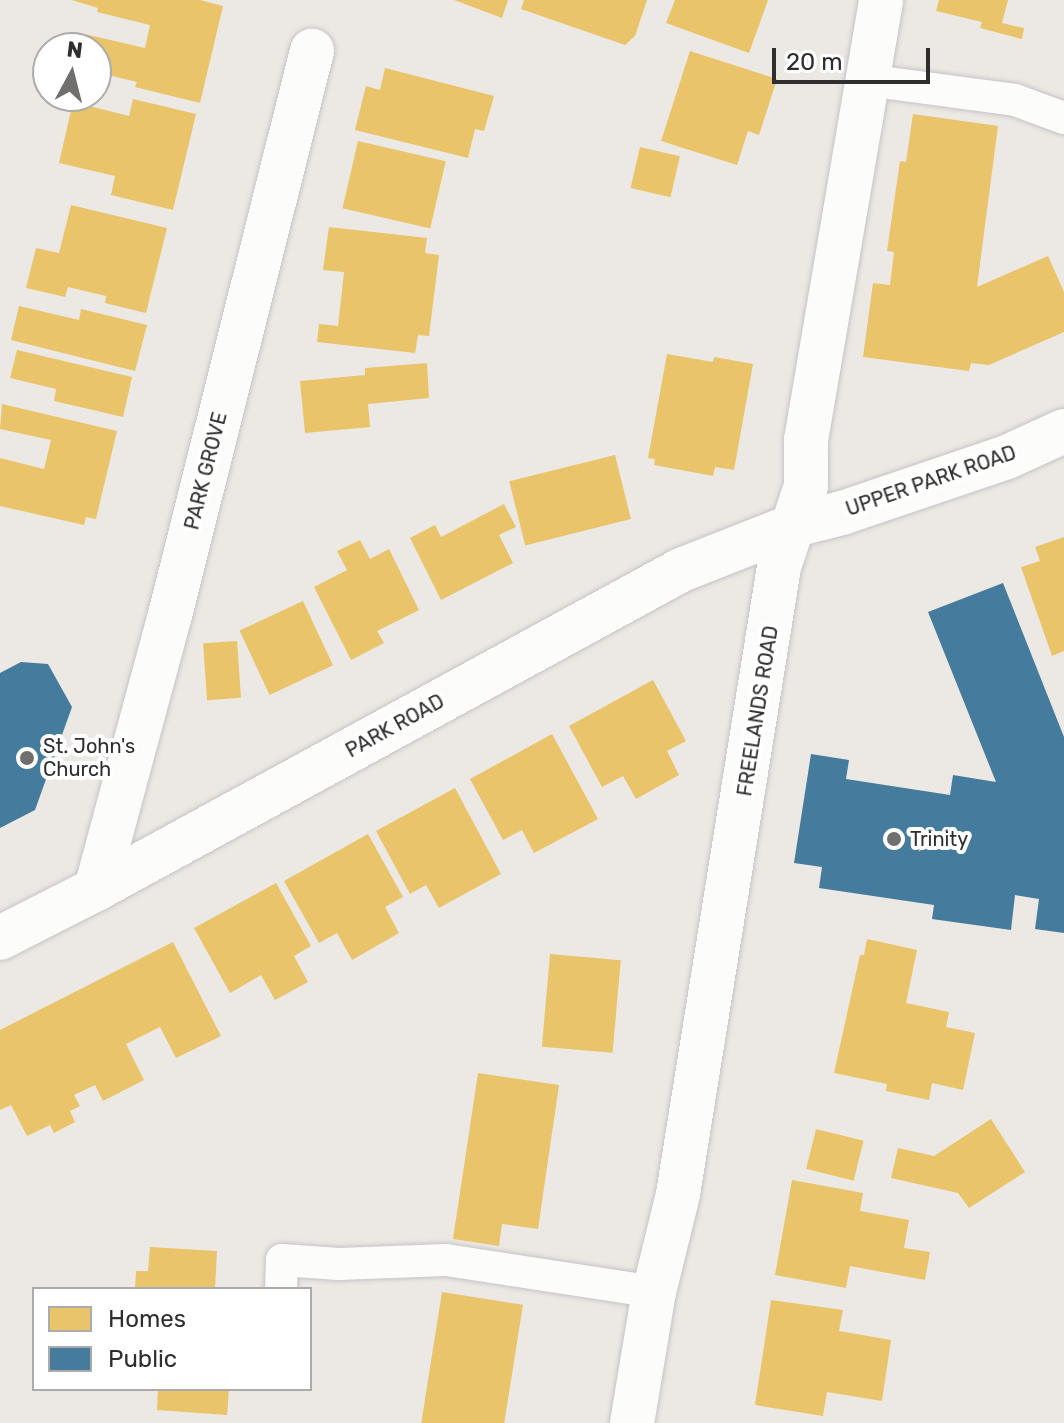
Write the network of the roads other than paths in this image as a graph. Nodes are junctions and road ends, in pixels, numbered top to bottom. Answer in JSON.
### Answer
{"nodes":[{"id":1,"x":881,"y":0,"type":"edge"},
{"id":2,"x":312,"y":51,"type":"dead end"},
{"id":3,"x":866,"y":80,"type":"junction"},
{"id":4,"x":1064,"y":118,"type":"edge"},
{"id":5,"x":1064,"y":431,"type":"edge"},
{"id":6,"x":795,"y":525,"type":"junction"},
{"id":7,"x":96,"y":889,"type":"junction"},
{"id":8,"x":0,"y":938,"type":"edge"},
{"id":9,"x":281,"y":1287,"type":"edge"},
{"id":10,"x":654,"y":1292,"type":"junction"},
{"id":11,"x":632,"y":1423,"type":"edge"}],
"edges":[{"from":1,"to":3,"type":"street","name":"FREELANDS ROAD"},
{"from":2,"to":7,"type":"street","name":"PARK GROVE"},
{"from":3,"to":4,"type":"lane"},
{"from":3,"to":6,"type":"street","name":"FREELANDS ROAD"},
{"from":5,"to":6,"type":"street","name":"UPPER PARK ROAD"},
{"from":6,"to":7,"type":"street","name":"PARK ROAD"},
{"from":6,"to":10,"type":"street","name":"FREELANDS ROAD"},
{"from":7,"to":8,"type":"street","name":"PARK ROAD"},
{"from":9,"to":10,"type":"lane"},
{"from":10,"to":11,"type":"street","name":"FREELANDS ROAD"}]}
